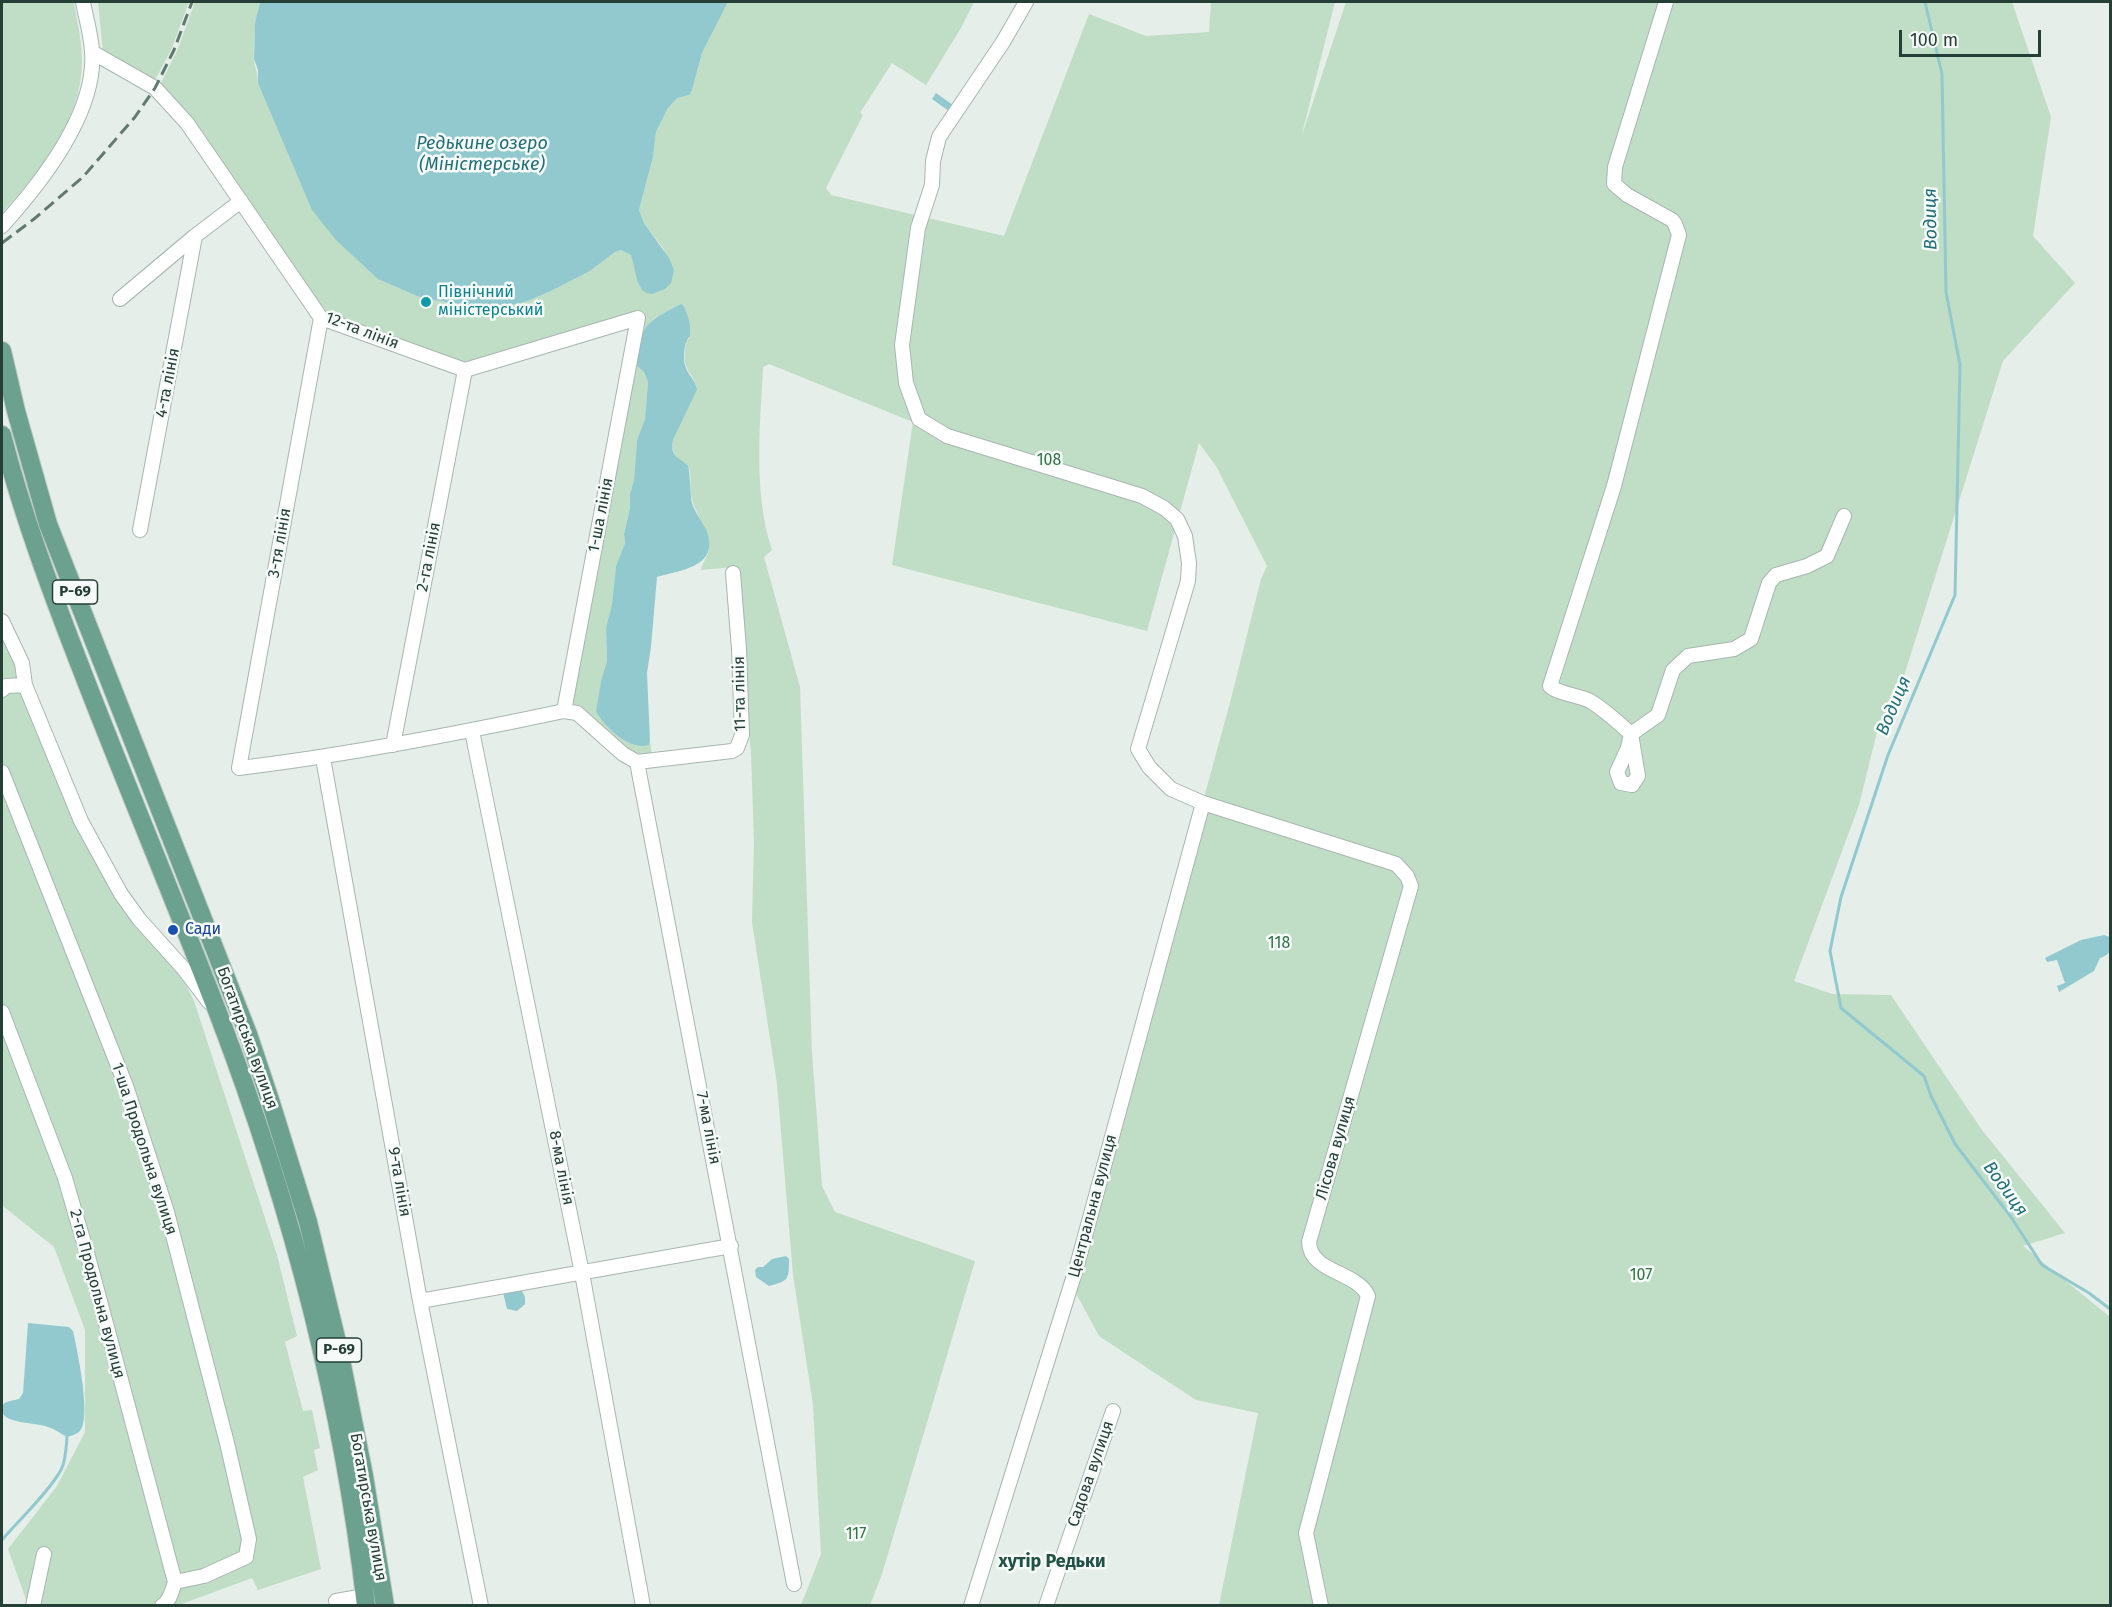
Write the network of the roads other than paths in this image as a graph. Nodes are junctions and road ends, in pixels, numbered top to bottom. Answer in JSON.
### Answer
{"nodes":[{"id":1,"x":83,"y":2,"type":"edge"},
{"id":2,"x":1026,"y":2,"type":"edge"},
{"id":3,"x":1666,"y":2,"type":"edge"},
{"id":4,"x":92,"y":52,"type":"junction"},
{"id":5,"x":241,"y":201,"type":"junction"},
{"id":6,"x":2,"y":226,"type":"edge"},
{"id":7,"x":195,"y":236,"type":"junction"},
{"id":8,"x":120,"y":299,"type":"dead end"},
{"id":9,"x":321,"y":318,"type":"junction"},
{"id":10,"x":2,"y":351,"type":"edge"},
{"id":11,"x":465,"y":370,"type":"junction"},
{"id":12,"x":2,"y":435,"type":"edge"},
{"id":13,"x":1844,"y":516,"type":"dead end"},
{"id":14,"x":140,"y":530,"type":"dead end"},
{"id":15,"x":733,"y":573,"type":"dead end"},
{"id":16,"x":2,"y":621,"type":"edge"},
{"id":17,"x":25,"y":685,"type":"junction"},
{"id":18,"x":2,"y":690,"type":"edge"},
{"id":19,"x":564,"y":711,"type":"junction"},
{"id":20,"x":472,"y":731,"type":"junction"},
{"id":21,"x":393,"y":745,"type":"junction"},
{"id":22,"x":323,"y":758,"type":"junction"},
{"id":23,"x":637,"y":762,"type":"junction"},
{"id":24,"x":2,"y":772,"type":"edge"},
{"id":25,"x":1203,"y":803,"type":"junction"},
{"id":26,"x":2,"y":1012,"type":"edge"},
{"id":27,"x":219,"y":1015,"type":"junction"},
{"id":28,"x":731,"y":1246,"type":"junction"},
{"id":29,"x":582,"y":1273,"type":"junction"},
{"id":30,"x":420,"y":1301,"type":"junction"},
{"id":31,"x":1113,"y":1411,"type":"dead end"},
{"id":32,"x":44,"y":1554,"type":"dead end"},
{"id":33,"x":175,"y":1582,"type":"junction"},
{"id":34,"x":794,"y":1584,"type":"dead end"},
{"id":35,"x":366,"y":1600,"type":"edge"},
{"id":36,"x":336,"y":1601,"type":"dead end"},
{"id":37,"x":33,"y":1605,"type":"edge"},
{"id":38,"x":162,"y":1605,"type":"edge"},
{"id":39,"x":385,"y":1605,"type":"edge"},
{"id":40,"x":481,"y":1605,"type":"edge"},
{"id":41,"x":643,"y":1605,"type":"edge"},
{"id":42,"x":971,"y":1605,"type":"edge"},
{"id":43,"x":1046,"y":1605,"type":"edge"},
{"id":44,"x":1321,"y":1605,"type":"edge"}],
"edges":[{"from":1,"to":4,"type":"street"},
{"from":2,"to":25,"type":"street"},
{"from":3,"to":13,"type":"street"},
{"from":4,"to":5,"type":"street","name":"12-та лінія"},
{"from":4,"to":6,"type":"street"},
{"from":5,"to":7,"type":"street"},
{"from":5,"to":9,"type":"street","name":"12-та лінія"},
{"from":7,"to":8,"type":"street"},
{"from":7,"to":14,"type":"street","name":"4-та лінія"},
{"from":9,"to":11,"type":"street","name":"12-та лінія"},
{"from":9,"to":22,"type":"street","name":"3-тя лінія"},
{"from":10,"to":39,"type":"main road","name":"Богатирська вулиця","number":"Р-69"},
{"from":11,"to":19,"type":"street","name":"1-ша лінія"},
{"from":11,"to":21,"type":"street","name":"2-га лінія"},
{"from":12,"to":27,"type":"main road","name":"Богатирська вулиця","number":"Р-69"},
{"from":15,"to":23,"type":"street","name":"11-та лінія"},
{"from":16,"to":17,"type":"street"},
{"from":17,"to":18,"type":"street"},
{"from":17,"to":27,"type":"street"},
{"from":19,"to":20,"type":"street"},
{"from":19,"to":23,"type":"street"},
{"from":20,"to":21,"type":"street"},
{"from":20,"to":29,"type":"street","name":"8-ма лінія"},
{"from":21,"to":22,"type":"street"},
{"from":22,"to":30,"type":"street","name":"9-та лінія"},
{"from":23,"to":28,"type":"street","name":"7-ма лінія"},
{"from":24,"to":33,"type":"street","name":"1-ша Продольна вулиця"},
{"from":25,"to":42,"type":"street","name":"Центральна вулиця"},
{"from":25,"to":44,"type":"street","name":"Лісова вулиця"},
{"from":26,"to":33,"type":"street","name":"2-га Продольна вулиця"},
{"from":27,"to":35,"type":"main road","name":"Богатирська вулиця","number":"Р-69"},
{"from":28,"to":29,"type":"street"},
{"from":28,"to":34,"type":"street","name":"7-ма лінія"},
{"from":29,"to":30,"type":"street"},
{"from":29,"to":41,"type":"street","name":"8-ма лінія"},
{"from":30,"to":40,"type":"street","name":"9-та лінія"},
{"from":31,"to":43,"type":"street","name":"Садова вулиця"},
{"from":32,"to":37,"type":"street"},
{"from":33,"to":38,"type":"street"},
{"from":35,"to":36,"type":"street"}]}
